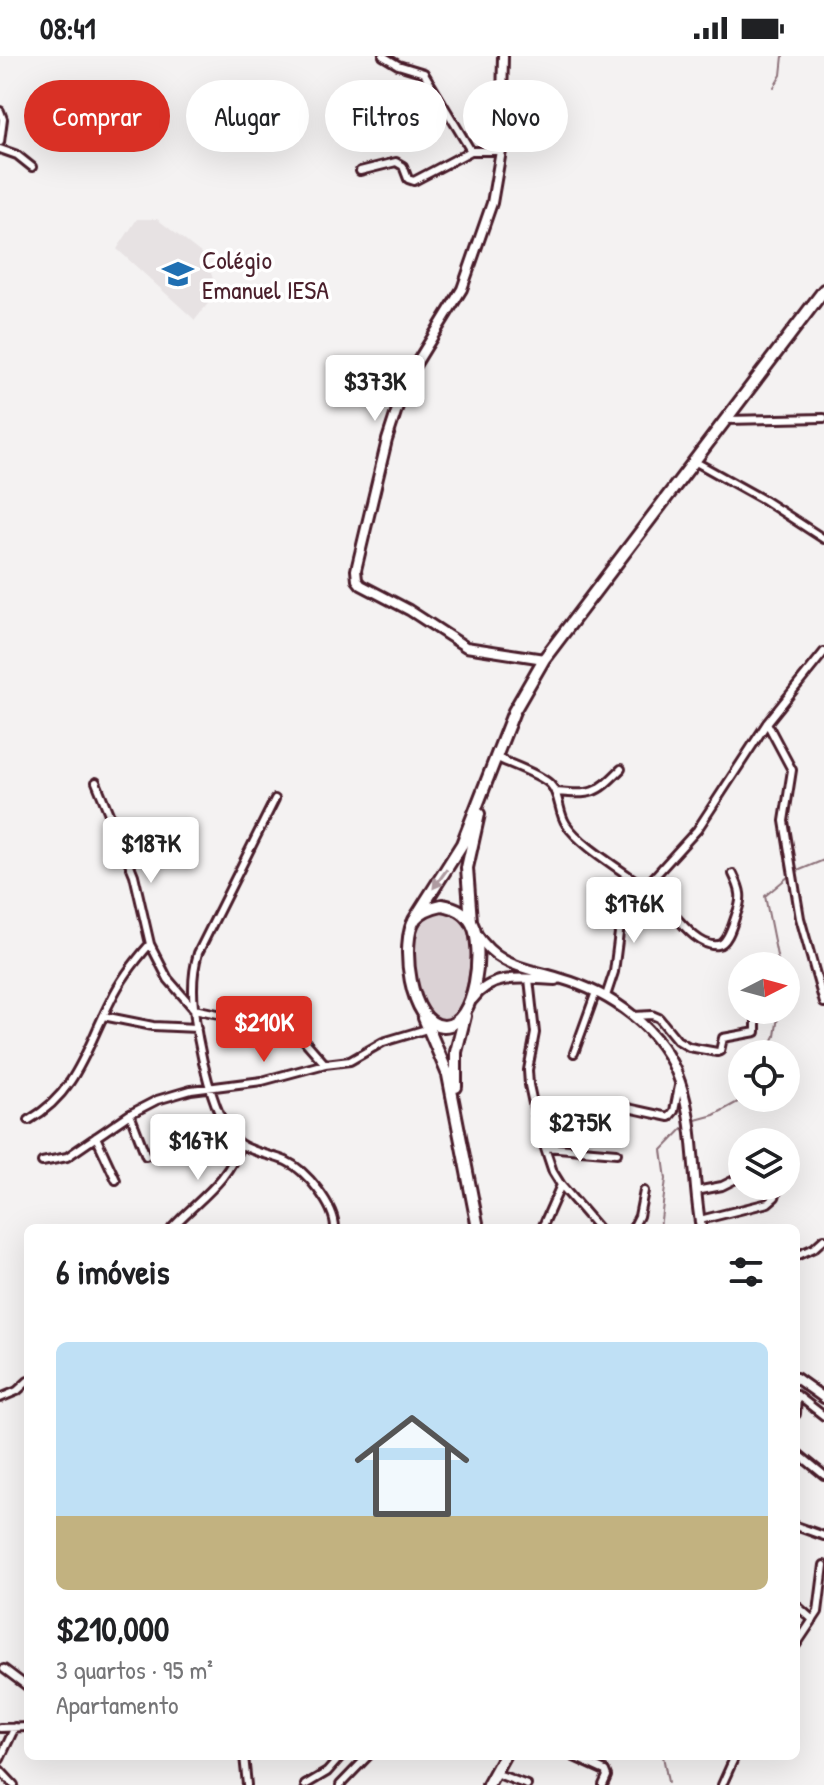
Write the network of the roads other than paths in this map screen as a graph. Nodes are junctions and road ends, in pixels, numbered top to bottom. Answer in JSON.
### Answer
{"nodes":[{"id":1,"x":383,"y":56,"type":"edge"},
{"id":2,"x":503,"y":56,"type":"edge"},
{"id":3,"x":502,"y":80,"type":"edge"},
{"id":4,"x":0,"y":111,"type":"edge"},
{"id":5,"x":463,"y":138,"type":"edge"},
{"id":6,"x":0,"y":142,"type":"edge"},
{"id":7,"x":0,"y":149,"type":"edge"},
{"id":8,"x":469,"y":152,"type":"edge"},
{"id":9,"x":501,"y":152,"type":"edge"},
{"id":10,"x":32,"y":167,"type":"dead end"},
{"id":11,"x":360,"y":171,"type":"dead end"},
{"id":12,"x":824,"y":290,"type":"edge"},
{"id":13,"x":824,"y":418,"type":"edge"},
{"id":14,"x":726,"y":420,"type":"junction"},
{"id":15,"x":694,"y":461,"type":"junction"},
{"id":16,"x":824,"y":539,"type":"edge"},
{"id":17,"x":824,"y":652,"type":"edge"},
{"id":18,"x":544,"y":659,"type":"junction"},
{"id":19,"x":767,"y":723,"type":"junction"},
{"id":20,"x":495,"y":757,"type":"junction"},
{"id":21,"x":621,"y":769,"type":"dead end"},
{"id":22,"x":96,"y":782,"type":"dead end"},
{"id":23,"x":485,"y":785,"type":"junction"},
{"id":24,"x":555,"y":792,"type":"junction"},
{"id":25,"x":275,"y":799,"type":"dead end"},
{"id":26,"x":733,"y":874,"type":"dead end"},
{"id":27,"x":645,"y":887,"type":"junction"},
{"id":28,"x":414,"y":920,"type":"junction"},
{"id":29,"x":474,"y":927,"type":"junction"},
{"id":30,"x":150,"y":944,"type":"junction"},
{"id":31,"x":813,"y":962,"type":"junction"},
{"id":32,"x":824,"y":964,"type":"edge"},
{"id":33,"x":529,"y":979,"type":"junction"},
{"id":34,"x":569,"y":981,"type":"junction"},
{"id":35,"x":596,"y":992,"type":"junction"},
{"id":36,"x":606,"y":996,"type":"junction"},
{"id":37,"x":824,"y":1003,"type":"edge"},
{"id":38,"x":194,"y":1009,"type":"junction"},
{"id":39,"x":468,"y":1009,"type":"junction"},
{"id":40,"x":423,"y":1015,"type":"junction"},
{"id":41,"x":103,"y":1016,"type":"junction"},
{"id":42,"x":634,"y":1016,"type":"junction"},
{"id":43,"x":756,"y":1024,"type":"edge"},
{"id":44,"x":197,"y":1028,"type":"junction"},
{"id":45,"x":430,"y":1028,"type":"junction"},
{"id":46,"x":574,"y":1053,"type":"dead end"},
{"id":47,"x":325,"y":1064,"type":"junction"},
{"id":48,"x":680,"y":1082,"type":"junction"},
{"id":49,"x":210,"y":1088,"type":"junction"},
{"id":50,"x":619,"y":1106,"type":"dead end"},
{"id":51,"x":130,"y":1114,"type":"junction"},
{"id":52,"x":29,"y":1120,"type":"dead end"},
{"id":53,"x":96,"y":1137,"type":"junction"},
{"id":54,"x":240,"y":1144,"type":"junction"},
{"id":55,"x":546,"y":1147,"type":"junction"},
{"id":56,"x":463,"y":1153,"type":"junction"},
{"id":57,"x":617,"y":1153,"type":"dead end"},
{"id":58,"x":146,"y":1156,"type":"dead end"},
{"id":59,"x":42,"y":1162,"type":"dead end"},
{"id":60,"x":116,"y":1180,"type":"dead end"},
{"id":61,"x":728,"y":1183,"type":"edge"},
{"id":62,"x":561,"y":1185,"type":"junction"},
{"id":63,"x":644,"y":1191,"type":"dead end"},
{"id":64,"x":696,"y":1191,"type":"junction"},
{"id":65,"x":771,"y":1200,"type":"edge"},
{"id":66,"x":176,"y":1224,"type":"edge"},
{"id":67,"x":335,"y":1224,"type":"edge"},
{"id":68,"x":477,"y":1224,"type":"edge"},
{"id":69,"x":544,"y":1224,"type":"edge"},
{"id":70,"x":595,"y":1224,"type":"edge"},
{"id":71,"x":635,"y":1224,"type":"edge"},
{"id":72,"x":700,"y":1224,"type":"edge"},
{"id":73,"x":824,"y":1239,"type":"edge"},
{"id":74,"x":800,"y":1254,"type":"edge"},
{"id":75,"x":800,"y":1381,"type":"edge"},
{"id":76,"x":24,"y":1385,"type":"edge"},
{"id":77,"x":800,"y":1396,"type":"edge"},
{"id":78,"x":0,"y":1398,"type":"edge"},
{"id":79,"x":824,"y":1398,"type":"edge"},
{"id":80,"x":824,"y":1416,"type":"edge"},
{"id":81,"x":800,"y":1455,"type":"edge"},
{"id":82,"x":824,"y":1475,"type":"edge"},
{"id":83,"x":800,"y":1527,"type":"edge"},
{"id":84,"x":824,"y":1536,"type":"edge"},
{"id":85,"x":824,"y":1565,"type":"edge"},
{"id":86,"x":800,"y":1609,"type":"edge"},
{"id":87,"x":813,"y":1620,"type":"junction"},
{"id":88,"x":800,"y":1639,"type":"edge"},
{"id":89,"x":4,"y":1669,"type":"dead end"},
{"id":90,"x":24,"y":1684,"type":"edge"},
{"id":91,"x":15,"y":1727,"type":"junction"},
{"id":92,"x":24,"y":1727,"type":"edge"},
{"id":93,"x":0,"y":1728,"type":"edge"},
{"id":94,"x":0,"y":1759,"type":"edge"},
{"id":95,"x":244,"y":1760,"type":"edge"},
{"id":96,"x":338,"y":1760,"type":"edge"},
{"id":97,"x":364,"y":1760,"type":"edge"},
{"id":98,"x":502,"y":1760,"type":"edge"},
{"id":99,"x":581,"y":1760,"type":"edge"},
{"id":100,"x":733,"y":1760,"type":"edge"},
{"id":101,"x":0,"y":1770,"type":"edge"},
{"id":102,"x":495,"y":1773,"type":"junction"},
{"id":103,"x":14,"y":1785,"type":"edge"},
{"id":104,"x":247,"y":1785,"type":"edge"},
{"id":105,"x":305,"y":1785,"type":"edge"},
{"id":106,"x":340,"y":1785,"type":"edge"},
{"id":107,"x":488,"y":1785,"type":"edge"},
{"id":108,"x":527,"y":1785,"type":"edge"},
{"id":109,"x":603,"y":1785,"type":"edge"},
{"id":110,"x":722,"y":1785,"type":"edge"}],
"edges":[{"from":1,"to":5,"type":"street"},
{"from":2,"to":3,"type":"street"},
{"from":4,"to":6,"type":"street"},
{"from":7,"to":10,"type":"street"},
{"from":8,"to":11,"type":"street"},
{"from":9,"to":18,"type":"street"},
{"from":12,"to":14,"type":"main road"},
{"from":13,"to":14,"type":"street"},
{"from":14,"to":15,"type":"main road"},
{"from":15,"to":16,"type":"street"},
{"from":15,"to":18,"type":"main road"},
{"from":17,"to":19,"type":"street"},
{"from":18,"to":20,"type":"main road"},
{"from":19,"to":27,"type":"street"},
{"from":19,"to":31,"type":"street"},
{"from":20,"to":23,"type":"main road"},
{"from":20,"to":24,"type":"street"},
{"from":21,"to":24,"type":"street"},
{"from":22,"to":30,"type":"street"},
{"from":23,"to":28,"type":"main road","one_way":true},
{"from":23,"to":29,"type":"main road"},
{"from":24,"to":27,"type":"street"},
{"from":25,"to":38,"type":"street"},
{"from":26,"to":27,"type":"street"},
{"from":27,"to":36,"type":"street"},
{"from":28,"to":29,"type":"main road"},
{"from":28,"to":40,"type":"main road"},
{"from":29,"to":34,"type":"street"},
{"from":29,"to":39,"type":"main road"},
{"from":30,"to":38,"type":"street"},
{"from":30,"to":41,"type":"street"},
{"from":31,"to":32,"type":"street"},
{"from":31,"to":37,"type":"street"},
{"from":33,"to":34,"type":"street"},
{"from":33,"to":39,"type":"street"},
{"from":33,"to":55,"type":"street"},
{"from":34,"to":35,"type":"street"},
{"from":35,"to":36,"type":"street"},
{"from":35,"to":46,"type":"street"},
{"from":36,"to":42,"type":"street"},
{"from":38,"to":44,"type":"street"},
{"from":38,"to":47,"type":"street"},
{"from":39,"to":40,"type":"main road"},
{"from":39,"to":56,"type":"main road"},
{"from":40,"to":45,"type":"main road"},
{"from":41,"to":44,"type":"street"},
{"from":41,"to":52,"type":"street"},
{"from":42,"to":43,"type":"street"},
{"from":42,"to":48,"type":"street"},
{"from":44,"to":49,"type":"street"},
{"from":45,"to":47,"type":"street"},
{"from":45,"to":56,"type":"main road"},
{"from":47,"to":49,"type":"street"},
{"from":48,"to":50,"type":"street"},
{"from":48,"to":64,"type":"street"},
{"from":49,"to":51,"type":"street"},
{"from":49,"to":54,"type":"street"},
{"from":51,"to":53,"type":"street"},
{"from":51,"to":58,"type":"street"},
{"from":53,"to":59,"type":"street"},
{"from":53,"to":60,"type":"street"},
{"from":54,"to":66,"type":"street"},
{"from":54,"to":67,"type":"street"},
{"from":55,"to":57,"type":"street"},
{"from":55,"to":62,"type":"street"},
{"from":56,"to":68,"type":"main road"},
{"from":61,"to":64,"type":"street"},
{"from":62,"to":69,"type":"street"},
{"from":62,"to":70,"type":"street"},
{"from":63,"to":71,"type":"street"},
{"from":64,"to":72,"type":"street"},
{"from":65,"to":72,"type":"street"},
{"from":73,"to":74,"type":"street"},
{"from":75,"to":79,"type":"street"},
{"from":76,"to":78,"type":"street"},
{"from":77,"to":80,"type":"street"},
{"from":81,"to":82,"type":"street"},
{"from":83,"to":84,"type":"street"},
{"from":85,"to":87,"type":"street"},
{"from":86,"to":87,"type":"street"},
{"from":87,"to":88,"type":"street"},
{"from":89,"to":90,"type":"street"},
{"from":91,"to":92,"type":"street"},
{"from":91,"to":93,"type":"street"},
{"from":91,"to":94,"type":"street"},
{"from":95,"to":104,"type":"street"},
{"from":96,"to":105,"type":"street"},
{"from":97,"to":106,"type":"street"},
{"from":98,"to":102,"type":"main road"},
{"from":99,"to":109,"type":"street"},
{"from":100,"to":110,"type":"street"},
{"from":101,"to":103,"type":"street"},
{"from":102,"to":107,"type":"main road"},
{"from":102,"to":108,"type":"street"}]}
